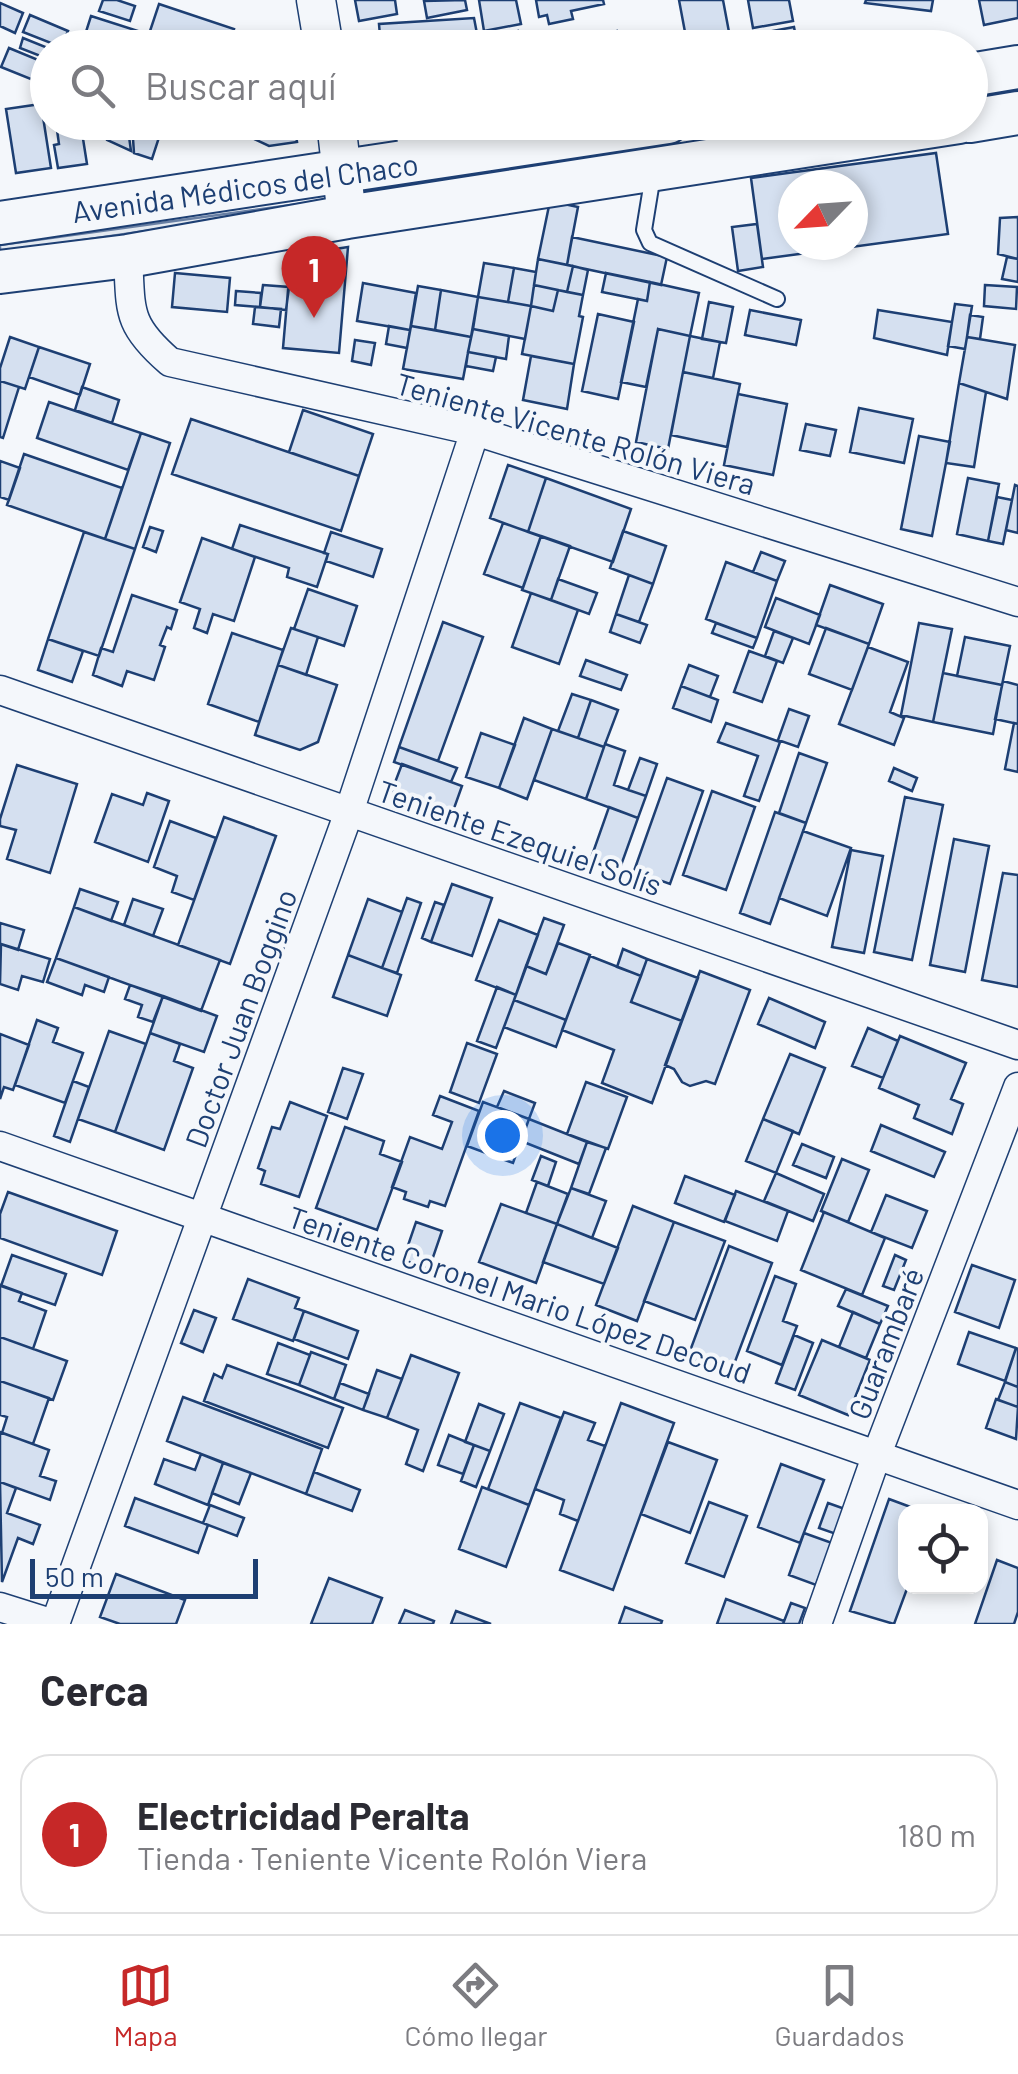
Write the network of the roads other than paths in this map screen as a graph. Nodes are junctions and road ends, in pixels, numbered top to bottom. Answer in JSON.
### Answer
{"nodes":[{"id":1,"x":316,"y":0,"type":"edge"},
{"id":2,"x":321,"y":30,"type":"edge"},
{"id":3,"x":1018,"y":67,"type":"edge"},
{"id":4,"x":988,"y":72,"type":"edge"},
{"id":5,"x":1018,"y":114,"type":"edge"},
{"id":6,"x":988,"y":118,"type":"edge"},
{"id":7,"x":339,"y":140,"type":"edge"},
{"id":8,"x":516,"y":140,"type":"edge"},
{"id":9,"x":845,"y":140,"type":"edge"},
{"id":10,"x":654,"y":170,"type":"junction"},
{"id":11,"x":344,"y":173,"type":"junction"},
{"id":12,"x":347,"y":217,"type":"junction"},
{"id":13,"x":0,"y":223,"type":"edge"},
{"id":14,"x":128,"y":256,"type":"junction"},
{"id":15,"x":0,"y":272,"type":"edge"},
{"id":16,"x":776,"y":299,"type":"dead end"},
{"id":17,"x":474,"y":430,"type":"junction"},
{"id":18,"x":1018,"y":602,"type":"edge"},
{"id":19,"x":0,"y":690,"type":"edge"},
{"id":20,"x":349,"y":812,"type":"junction"},
{"id":21,"x":1018,"y":1045,"type":"edge"},
{"id":22,"x":1018,"y":1087,"type":"edge"},
{"id":23,"x":0,"y":1146,"type":"edge"},
{"id":24,"x":203,"y":1218,"type":"junction"},
{"id":25,"x":878,"y":1454,"type":"junction"},
{"id":26,"x":1018,"y":1504,"type":"edge"},
{"id":27,"x":0,"y":1607,"type":"edge"},
{"id":28,"x":55,"y":1624,"type":"edge"},
{"id":29,"x":816,"y":1624,"type":"edge"}],
"edges":[{"from":1,"to":2,"type":"street"},
{"from":3,"to":4,"type":"main road"},
{"from":5,"to":6,"type":"main road"},
{"from":7,"to":11,"type":"street"},
{"from":8,"to":11,"type":"main road","name":"Avenida Médicos del Chaco"},
{"from":9,"to":10,"type":"main road","name":"Avenida Médicos del Chaco"},
{"from":10,"to":12,"type":"main road","name":"Avenida Médicos del Chaco"},
{"from":10,"to":16,"type":"lane"},
{"from":11,"to":12,"type":"street"},
{"from":11,"to":13,"type":"main road","name":"Avenida Médicos del Chaco"},
{"from":12,"to":14,"type":"main road","name":"Avenida Médicos del Chaco"},
{"from":14,"to":15,"type":"main road","name":"Avenida Médicos del Chaco"},
{"from":14,"to":17,"type":"street","name":"Teniente Vicente Rolón Viera"},
{"from":17,"to":18,"type":"street","name":"Teniente Vicente Rolón Viera"},
{"from":17,"to":20,"type":"street","name":"Doctor Juan Boggino"},
{"from":19,"to":20,"type":"street","name":"Teniente Ezequiel Solís"},
{"from":20,"to":21,"type":"street","name":"Teniente Ezequiel Solís"},
{"from":20,"to":24,"type":"street","name":"Doctor Juan Boggino"},
{"from":22,"to":25,"type":"street","name":"Guarambaré"},
{"from":23,"to":24,"type":"street","name":"Teniente Coronel Mario López Decoud"},
{"from":24,"to":25,"type":"street","name":"Teniente Coronel Mario López Decoud"},
{"from":24,"to":28,"type":"street","name":"Doctor Juan Boggino"},
{"from":25,"to":26,"type":"street","name":"Teniente Coronel Mario López Decoud"},
{"from":25,"to":29,"type":"street","name":"Guarambaré"},
{"from":27,"to":28,"type":"street"}]}
